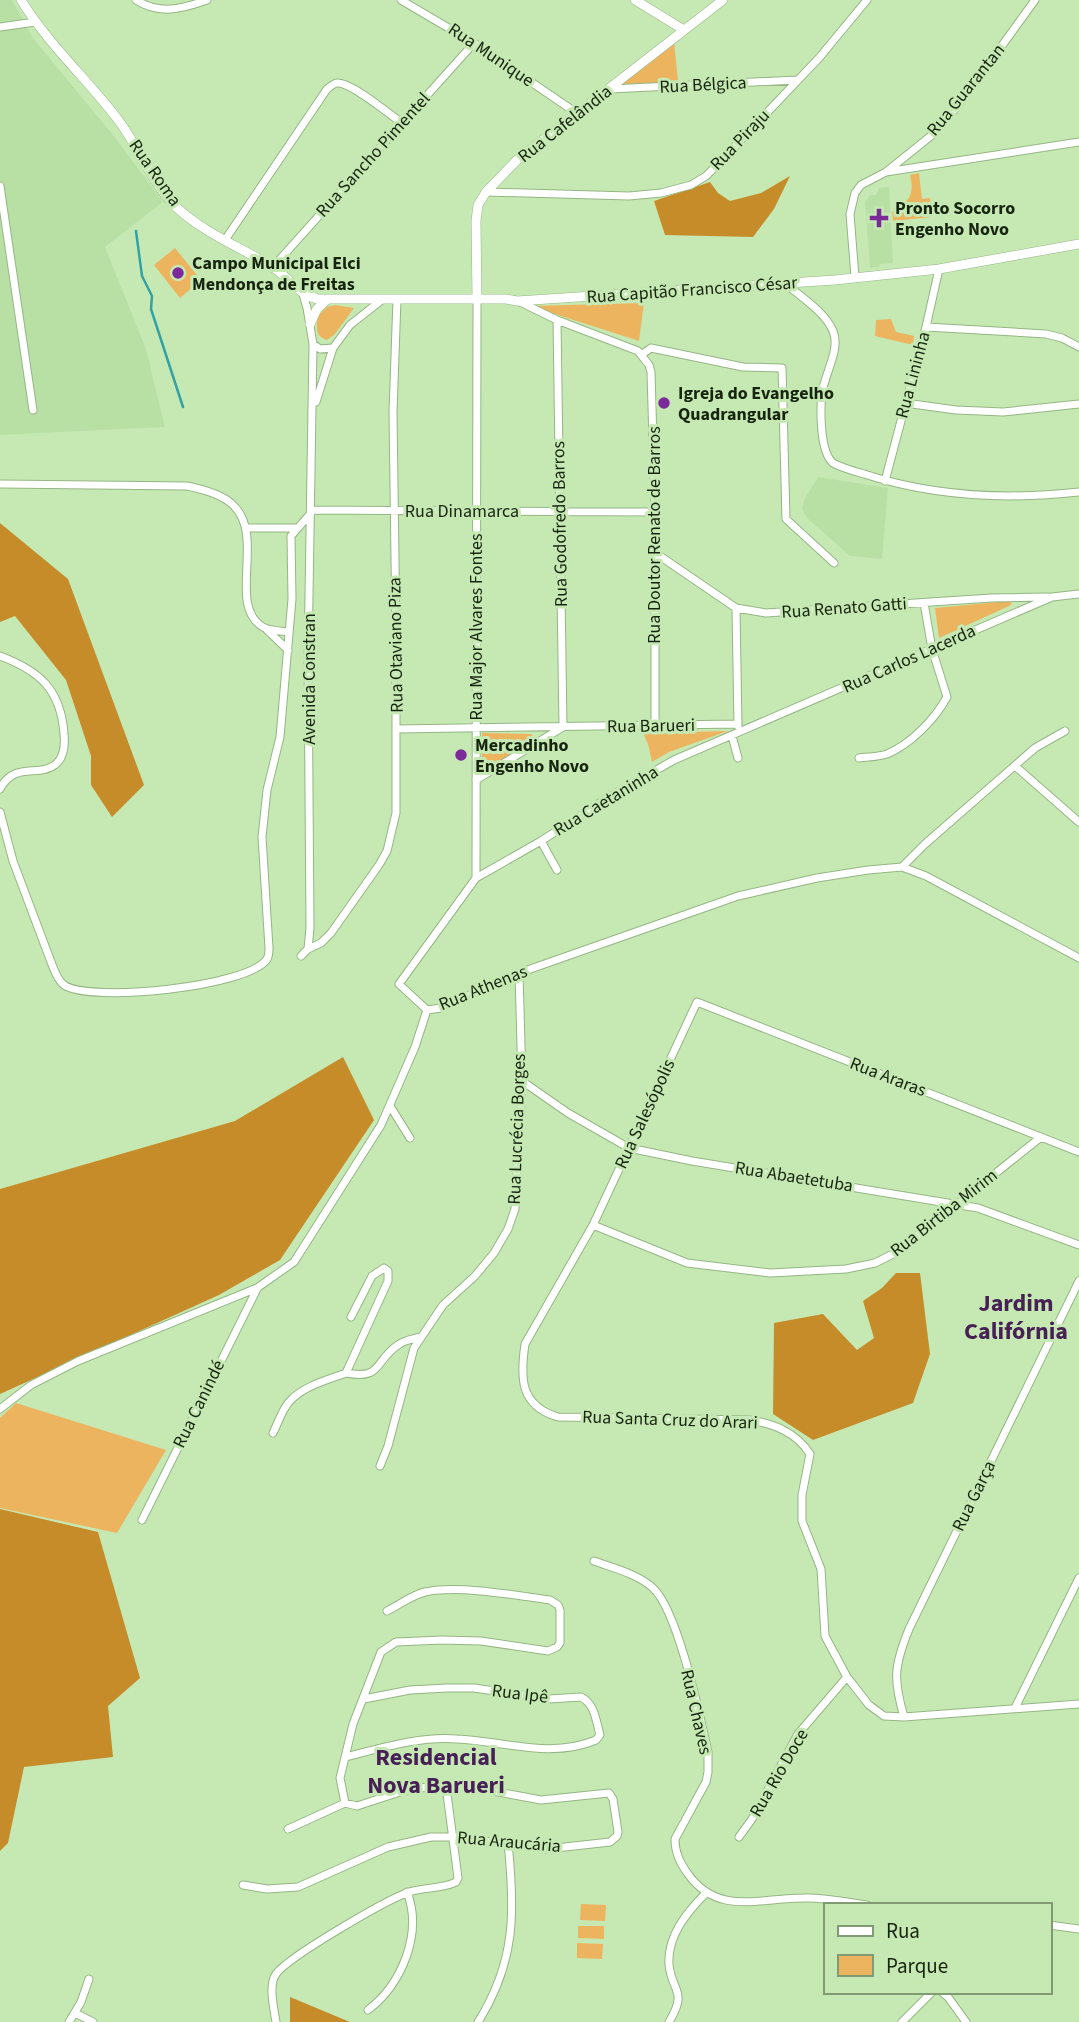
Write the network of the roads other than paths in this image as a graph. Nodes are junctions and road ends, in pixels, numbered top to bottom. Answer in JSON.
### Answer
{"nodes":[{"id":1,"x":21,"y":0,"type":"edge"},
{"id":2,"x":135,"y":0,"type":"edge"},
{"id":3,"x":206,"y":0,"type":"edge"},
{"id":4,"x":401,"y":0,"type":"edge"},
{"id":5,"x":635,"y":0,"type":"edge"},
{"id":6,"x":723,"y":0,"type":"edge"},
{"id":7,"x":867,"y":0,"type":"edge"},
{"id":8,"x":1035,"y":0,"type":"edge"},
{"id":9,"x":35,"y":22,"type":"junction"},
{"id":10,"x":0,"y":27,"type":"edge"},
{"id":11,"x":684,"y":30,"type":"junction"},
{"id":12,"x":474,"y":43,"type":"junction"},
{"id":13,"x":797,"y":80,"type":"junction"},
{"id":14,"x":610,"y":89,"type":"junction"},
{"id":15,"x":578,"y":114,"type":"junction"},
{"id":16,"x":402,"y":123,"type":"junction"},
{"id":17,"x":1079,"y":142,"type":"edge"},
{"id":18,"x":886,"y":172,"type":"junction"},
{"id":19,"x":0,"y":186,"type":"edge"},
{"id":20,"x":486,"y":192,"type":"junction"},
{"id":21,"x":225,"y":240,"type":"junction"},
{"id":22,"x":1079,"y":244,"type":"edge"},
{"id":23,"x":273,"y":267,"type":"junction"},
{"id":24,"x":939,"y":269,"type":"junction"},
{"id":25,"x":855,"y":277,"type":"junction"},
{"id":26,"x":786,"y":284,"type":"junction"},
{"id":27,"x":477,"y":287,"type":"joint"},
{"id":28,"x":303,"y":294,"type":"junction"},
{"id":29,"x":330,"y":298,"type":"junction"},
{"id":30,"x":383,"y":299,"type":"junction"},
{"id":31,"x":397,"y":299,"type":"junction"},
{"id":32,"x":477,"y":299,"type":"junction"},
{"id":33,"x":517,"y":301,"type":"junction"},
{"id":34,"x":557,"y":320,"type":"junction"},
{"id":35,"x":310,"y":324,"type":"junction"},
{"id":36,"x":926,"y":327,"type":"junction"},
{"id":37,"x":313,"y":344,"type":"junction"},
{"id":38,"x":1079,"y":347,"type":"edge"},
{"id":39,"x":333,"y":348,"type":"junction"},
{"id":40,"x":641,"y":355,"type":"junction"},
{"id":41,"x":905,"y":403,"type":"junction"},
{"id":42,"x":1079,"y":404,"type":"edge"},
{"id":43,"x":313,"y":409,"type":"junction"},
{"id":44,"x":33,"y":410,"type":"dead end"},
{"id":45,"x":885,"y":481,"type":"junction"},
{"id":46,"x":0,"y":484,"type":"edge"},
{"id":47,"x":1079,"y":492,"type":"edge"},
{"id":48,"x":393,"y":510,"type":"junction"},
{"id":49,"x":477,"y":511,"type":"junction"},
{"id":50,"x":311,"y":512,"type":"junction"},
{"id":51,"x":559,"y":512,"type":"junction"},
{"id":52,"x":655,"y":512,"type":"junction"},
{"id":53,"x":246,"y":528,"type":"junction"},
{"id":54,"x":295,"y":528,"type":"junction"},
{"id":55,"x":654,"y":552,"type":"junction"},
{"id":56,"x":834,"y":563,"type":"dead end"},
{"id":57,"x":1079,"y":594,"type":"edge"},
{"id":58,"x":1052,"y":597,"type":"junction"},
{"id":59,"x":925,"y":603,"type":"junction"},
{"id":60,"x":736,"y":608,"type":"junction"},
{"id":61,"x":263,"y":628,"type":"junction"},
{"id":62,"x":289,"y":632,"type":"junction"},
{"id":63,"x":288,"y":649,"type":"junction"},
{"id":64,"x":932,"y":649,"type":"junction"},
{"id":65,"x":0,"y":656,"type":"edge"},
{"id":66,"x":654,"y":726,"type":"junction"},
{"id":67,"x":563,"y":727,"type":"junction"},
{"id":68,"x":476,"y":728,"type":"junction"},
{"id":69,"x":739,"y":728,"type":"junction"},
{"id":70,"x":396,"y":729,"type":"junction"},
{"id":71,"x":1065,"y":731,"type":"dead end"},
{"id":72,"x":732,"y":736,"type":"junction"},
{"id":73,"x":738,"y":758,"type":"dead end"},
{"id":74,"x":859,"y":758,"type":"dead end"},
{"id":75,"x":1015,"y":766,"type":"junction"},
{"id":76,"x":476,"y":780,"type":"junction"},
{"id":77,"x":0,"y":789,"type":"edge"},
{"id":78,"x":0,"y":812,"type":"edge"},
{"id":79,"x":1079,"y":822,"type":"edge"},
{"id":80,"x":541,"y":841,"type":"junction"},
{"id":81,"x":902,"y":867,"type":"junction"},
{"id":82,"x":557,"y":870,"type":"dead end"},
{"id":83,"x":476,"y":878,"type":"junction"},
{"id":84,"x":308,"y":949,"type":"junction"},
{"id":85,"x":301,"y":956,"type":"dead end"},
{"id":86,"x":1079,"y":958,"type":"edge"},
{"id":87,"x":519,"y":973,"type":"junction"},
{"id":88,"x":697,"y":1002,"type":"joint"},
{"id":89,"x":427,"y":1010,"type":"junction"},
{"id":90,"x":522,"y":1081,"type":"junction"},
{"id":91,"x":390,"y":1106,"type":"junction"},
{"id":92,"x":1041,"y":1137,"type":"junction"},
{"id":93,"x":410,"y":1138,"type":"dead end"},
{"id":94,"x":629,"y":1148,"type":"junction"},
{"id":95,"x":1079,"y":1152,"type":"edge"},
{"id":96,"x":954,"y":1206,"type":"junction"},
{"id":97,"x":593,"y":1225,"type":"junction"},
{"id":98,"x":1079,"y":1245,"type":"edge"},
{"id":99,"x":1079,"y":1281,"type":"edge"},
{"id":100,"x":257,"y":1288,"type":"junction"},
{"id":101,"x":351,"y":1317,"type":"dead end"},
{"id":102,"x":420,"y":1337,"type":"junction"},
{"id":103,"x":346,"y":1373,"type":"junction"},
{"id":104,"x":0,"y":1409,"type":"edge"},
{"id":105,"x":273,"y":1433,"type":"dead end"},
{"id":106,"x":380,"y":1466,"type":"dead end"},
{"id":107,"x":142,"y":1520,"type":"dead end"},
{"id":108,"x":594,"y":1561,"type":"dead end"},
{"id":109,"x":1079,"y":1578,"type":"edge"},
{"id":110,"x":387,"y":1611,"type":"dead end"},
{"id":111,"x":846,"y":1677,"type":"junction"},
{"id":112,"x":364,"y":1699,"type":"junction"},
{"id":113,"x":1079,"y":1704,"type":"edge"},
{"id":114,"x":1015,"y":1708,"type":"junction"},
{"id":115,"x":904,"y":1717,"type":"junction"},
{"id":116,"x":345,"y":1757,"type":"junction"},
{"id":117,"x":446,"y":1786,"type":"junction"},
{"id":118,"x":345,"y":1804,"type":"junction"},
{"id":119,"x":288,"y":1829,"type":"dead end"},
{"id":120,"x":453,"y":1837,"type":"junction"},
{"id":121,"x":739,"y":1837,"type":"dead end"},
{"id":122,"x":508,"y":1843,"type":"junction"},
{"id":123,"x":243,"y":1885,"type":"dead end"},
{"id":124,"x":407,"y":1892,"type":"junction"},
{"id":125,"x":706,"y":1893,"type":"junction"},
{"id":126,"x":849,"y":1903,"type":"edge"},
{"id":127,"x":1051,"y":1925,"type":"edge"},
{"id":128,"x":1079,"y":1929,"type":"edge"},
{"id":129,"x":89,"y":1979,"type":"dead end"},
{"id":130,"x":930,"y":1994,"type":"edge"},
{"id":131,"x":944,"y":1994,"type":"edge"},
{"id":132,"x":368,"y":2010,"type":"dead end"},
{"id":133,"x":75,"y":2013,"type":"junction"},
{"id":134,"x":68,"y":2022,"type":"edge"},
{"id":135,"x":93,"y":2022,"type":"edge"},
{"id":136,"x":276,"y":2022,"type":"edge"},
{"id":137,"x":478,"y":2022,"type":"edge"},
{"id":138,"x":669,"y":2022,"type":"edge"},
{"id":139,"x":902,"y":2022,"type":"edge"},
{"id":140,"x":965,"y":2022,"type":"edge"}],
"edges":[{"from":1,"to":9,"type":"street","name":"Rua Roma"},
{"from":2,"to":3,"type":"street"},
{"from":4,"to":12,"type":"street","name":"Rua Munique"},
{"from":5,"to":11,"type":"street"},
{"from":6,"to":11,"type":"street","name":"Rua Cafelândia"},
{"from":7,"to":13,"type":"street","name":"Rua Piraju"},
{"from":8,"to":18,"type":"street","name":"Rua Guarantan"},
{"from":9,"to":10,"type":"street"},
{"from":9,"to":21,"type":"street","name":"Rua Roma"},
{"from":11,"to":14,"type":"street","name":"Rua Cafelândia"},
{"from":12,"to":15,"type":"street","name":"Rua Munique"},
{"from":12,"to":16,"type":"street","name":"Rua Sancho Pimentel"},
{"from":13,"to":14,"type":"street","name":"Rua Bélgica"},
{"from":13,"to":20,"type":"street","name":"Rua Piraju"},
{"from":14,"to":15,"type":"street","name":"Rua Cafelândia"},
{"from":15,"to":20,"type":"street","name":"Rua Cafelândia"},
{"from":16,"to":21,"type":"street"},
{"from":16,"to":23,"type":"street","name":"Rua Sancho Pimentel"},
{"from":17,"to":18,"type":"street"},
{"from":18,"to":25,"type":"street","name":"Rua Guarantan"},
{"from":19,"to":44,"type":"street"},
{"from":20,"to":27,"type":"street","name":"Rua Cafelândia"},
{"from":21,"to":23,"type":"street","name":"Rua Roma"},
{"from":22,"to":24,"type":"street","name":"Rua Capitão Francisco César"},
{"from":23,"to":28,"type":"street","name":"Rua Roma"},
{"from":24,"to":25,"type":"street","name":"Rua Capitão Francisco César"},
{"from":24,"to":36,"type":"street","name":"Rua Lininha"},
{"from":25,"to":26,"type":"street","name":"Rua Capitão Francisco César"},
{"from":26,"to":33,"type":"street","name":"Rua Capitão Francisco César"},
{"from":26,"to":45,"type":"street"},
{"from":27,"to":32,"type":"street","name":"Rua Major Alvares Fontes"},
{"from":28,"to":29,"type":"street","name":"Rua Capitão Francisco César"},
{"from":28,"to":35,"type":"street","name":"Avenida Constran"},
{"from":29,"to":30,"type":"street","name":"Rua Capitão Francisco César"},
{"from":29,"to":35,"type":"street"},
{"from":30,"to":31,"type":"street","name":"Rua Capitão Francisco César"},
{"from":30,"to":39,"type":"street","name":"Avenida Constran"},
{"from":31,"to":32,"type":"street","name":"Rua Capitão Francisco César"},
{"from":31,"to":48,"type":"street","name":"Rua Otaviano Piza"},
{"from":32,"to":33,"type":"street","name":"Rua Capitão Francisco César"},
{"from":32,"to":49,"type":"street","name":"Rua Major Alvares Fontes"},
{"from":33,"to":34,"type":"street"},
{"from":34,"to":40,"type":"street"},
{"from":34,"to":51,"type":"street","name":"Rua Godofredo Barros"},
{"from":35,"to":37,"type":"street","name":"Avenida Constran"},
{"from":36,"to":38,"type":"street"},
{"from":36,"to":41,"type":"street","name":"Rua Lininha"},
{"from":37,"to":39,"type":"street"},
{"from":37,"to":43,"type":"street","name":"Avenida Constran"},
{"from":39,"to":43,"type":"street","name":"Avenida Constran"},
{"from":40,"to":52,"type":"street","name":"Rua Doutor Renato de Barros"},
{"from":40,"to":56,"type":"street"},
{"from":41,"to":42,"type":"street"},
{"from":41,"to":45,"type":"street","name":"Rua Lininha"},
{"from":43,"to":50,"type":"street","name":"Avenida Constran"},
{"from":45,"to":47,"type":"street"},
{"from":46,"to":53,"type":"street"},
{"from":48,"to":49,"type":"street","name":"Rua Dinamarca"},
{"from":48,"to":50,"type":"street","name":"Rua Dinamarca"},
{"from":48,"to":70,"type":"street","name":"Rua Otaviano Piza"},
{"from":49,"to":51,"type":"street","name":"Rua Dinamarca"},
{"from":49,"to":68,"type":"street","name":"Rua Major Alvares Fontes"},
{"from":50,"to":54,"type":"street"},
{"from":50,"to":84,"type":"street","name":"Avenida Constran"},
{"from":51,"to":52,"type":"street","name":"Rua Dinamarca"},
{"from":51,"to":67,"type":"street","name":"Rua Godofredo Barros"},
{"from":52,"to":55,"type":"street","name":"Rua Doutor Renato de Barros"},
{"from":53,"to":54,"type":"street"},
{"from":53,"to":61,"type":"street"},
{"from":54,"to":62,"type":"street"},
{"from":55,"to":60,"type":"street","name":"Rua Renato Gatti"},
{"from":55,"to":66,"type":"street","name":"Rua Doutor Renato de Barros"},
{"from":57,"to":58,"type":"street","name":"Rua Carlos Lacerda"},
{"from":58,"to":59,"type":"street","name":"Rua Renato Gatti"},
{"from":58,"to":64,"type":"street","name":"Rua Carlos Lacerda"},
{"from":59,"to":60,"type":"street","name":"Rua Renato Gatti"},
{"from":59,"to":64,"type":"street"},
{"from":60,"to":69,"type":"street"},
{"from":61,"to":62,"type":"street","name":"Avenida Constran"},
{"from":61,"to":63,"type":"street"},
{"from":62,"to":63,"type":"street"},
{"from":63,"to":78,"type":"street"},
{"from":64,"to":69,"type":"street","name":"Rua Carlos Lacerda"},
{"from":64,"to":74,"type":"street"},
{"from":65,"to":77,"type":"street"},
{"from":66,"to":67,"type":"street","name":"Rua Barueri"},
{"from":66,"to":69,"type":"street","name":"Rua Barueri"},
{"from":67,"to":68,"type":"street","name":"Rua Barueri"},
{"from":67,"to":76,"type":"street"},
{"from":68,"to":70,"type":"street","name":"Rua Barueri"},
{"from":68,"to":76,"type":"street","name":"Rua Major Alvares Fontes"},
{"from":69,"to":72,"type":"street","name":"Rua Caetaninha"},
{"from":70,"to":84,"type":"street","name":"Rua Otaviano Piza"},
{"from":71,"to":75,"type":"street"},
{"from":72,"to":73,"type":"street"},
{"from":72,"to":80,"type":"street","name":"Rua Caetaninha"},
{"from":75,"to":79,"type":"street"},
{"from":75,"to":81,"type":"street"},
{"from":76,"to":83,"type":"street","name":"Rua Major Alvares Fontes"},
{"from":80,"to":82,"type":"street"},
{"from":80,"to":83,"type":"street","name":"Rua Caetaninha"},
{"from":81,"to":86,"type":"street","name":"Rua Athenas"},
{"from":81,"to":87,"type":"street","name":"Rua Athenas"},
{"from":83,"to":89,"type":"street"},
{"from":84,"to":85,"type":"street","name":"Rua Otaviano Piza"},
{"from":87,"to":89,"type":"street","name":"Rua Athenas"},
{"from":87,"to":90,"type":"street","name":"Rua Lucrécia Borges"},
{"from":88,"to":92,"type":"street","name":"Rua Araras"},
{"from":88,"to":94,"type":"street","name":"Rua Salesópolis"},
{"from":89,"to":91,"type":"street","name":"Rua Athenas"},
{"from":90,"to":94,"type":"street","name":"Rua Abaetetuba"},
{"from":90,"to":102,"type":"street","name":"Rua Lucrécia Borges"},
{"from":91,"to":93,"type":"street"},
{"from":91,"to":100,"type":"street","name":"Rua Athenas"},
{"from":92,"to":95,"type":"street","name":"Rua Araras"},
{"from":92,"to":96,"type":"street","name":"Rua Birtiba Mirim"},
{"from":94,"to":96,"type":"street","name":"Rua Abaetetuba"},
{"from":94,"to":97,"type":"street","name":"Rua Salesópolis"},
{"from":96,"to":97,"type":"street","name":"Rua Birtiba Mirim"},
{"from":96,"to":98,"type":"street","name":"Rua Abaetetuba"},
{"from":97,"to":111,"type":"street","name":"Rua Santa Cruz do Arari"},
{"from":99,"to":115,"type":"street","name":"Rua Garça"},
{"from":100,"to":104,"type":"street","name":"Rua Athenas"},
{"from":100,"to":107,"type":"street","name":"Rua Canindé"},
{"from":101,"to":103,"type":"street"},
{"from":102,"to":103,"type":"street","name":"Rua Lucrécia Borges"},
{"from":102,"to":106,"type":"street","name":"Rua Lucrécia Borges"},
{"from":103,"to":105,"type":"street","name":"Rua Lucrécia Borges"},
{"from":108,"to":125,"type":"street","name":"Rua Chaves"},
{"from":109,"to":114,"type":"street"},
{"from":110,"to":112,"type":"street"},
{"from":111,"to":115,"type":"street","name":"Rua Santa Cruz do Arari"},
{"from":111,"to":121,"type":"street","name":"Rua Rio Doce"},
{"from":112,"to":116,"type":"street"},
{"from":112,"to":116,"type":"street","name":"Rua Ipê"},
{"from":113,"to":114,"type":"street","name":"Rua Santa Cruz do Arari"},
{"from":114,"to":115,"type":"street","name":"Rua Santa Cruz do Arari"},
{"from":116,"to":118,"type":"street"},
{"from":117,"to":118,"type":"street","name":"Rua Araucária"},
{"from":117,"to":120,"type":"street"},
{"from":117,"to":122,"type":"street","name":"Rua Araucária"},
{"from":118,"to":119,"type":"street","name":"Rua Araucária"},
{"from":120,"to":122,"type":"street","name":"Rua Araucária"},
{"from":120,"to":123,"type":"street","name":"Rua Araucária"},
{"from":120,"to":124,"type":"street"},
{"from":122,"to":137,"type":"street"},
{"from":124,"to":132,"type":"street"},
{"from":124,"to":136,"type":"street"},
{"from":125,"to":126,"type":"street"},
{"from":125,"to":138,"type":"street"},
{"from":127,"to":128,"type":"street"},
{"from":129,"to":133,"type":"street"},
{"from":130,"to":139,"type":"street"},
{"from":131,"to":140,"type":"street"},
{"from":133,"to":134,"type":"street"},
{"from":133,"to":135,"type":"street"}]}
